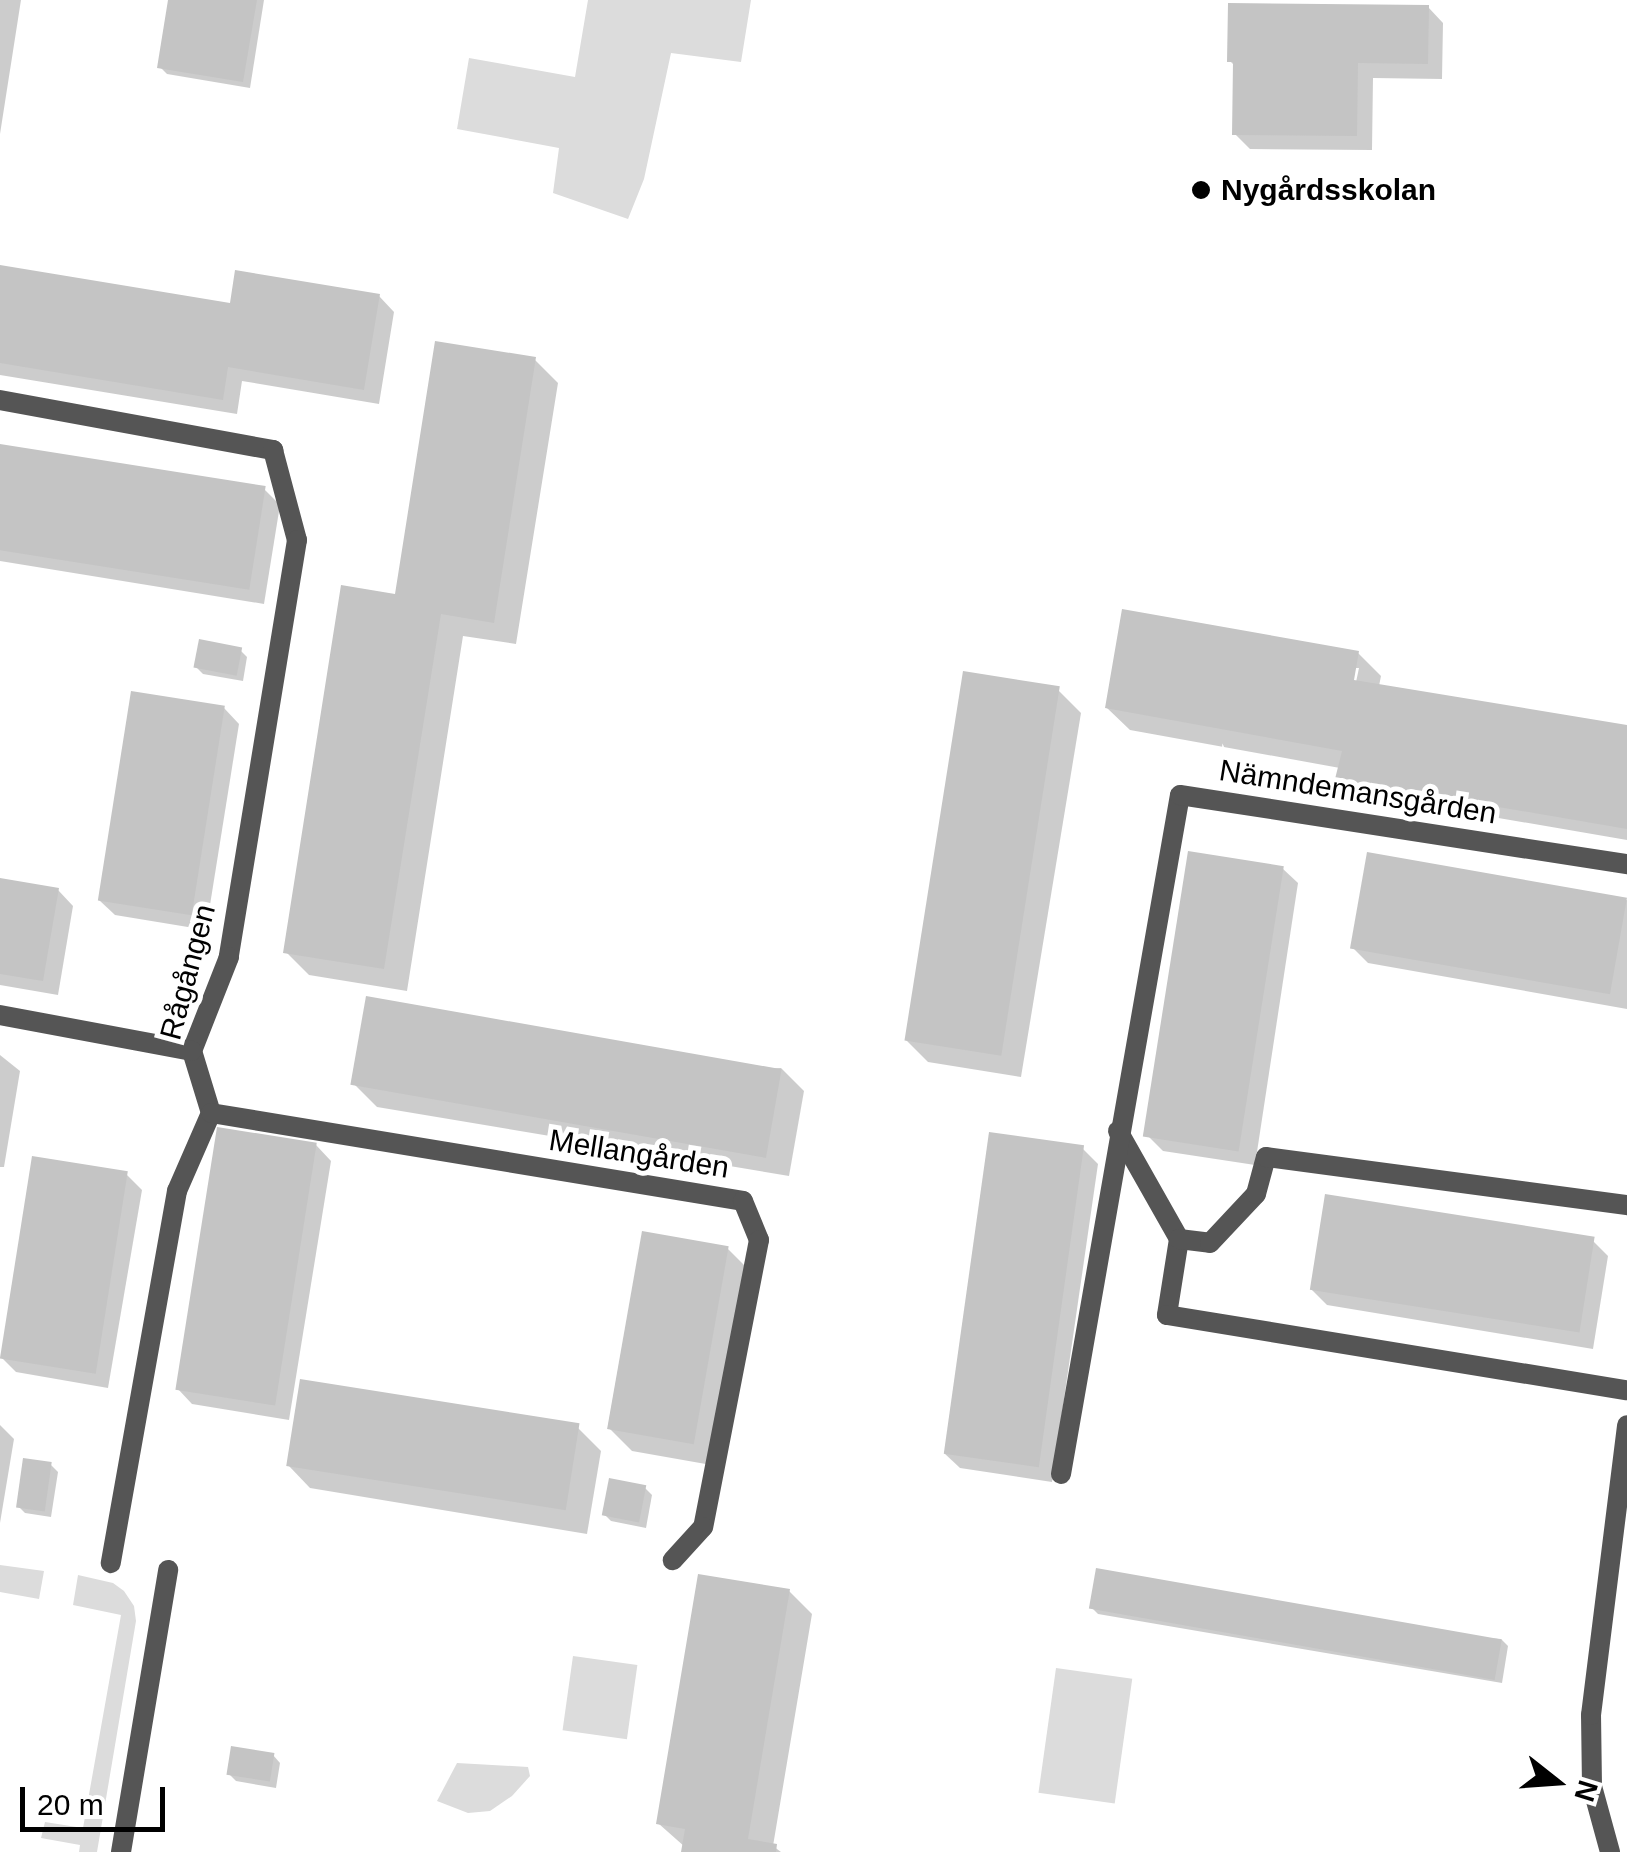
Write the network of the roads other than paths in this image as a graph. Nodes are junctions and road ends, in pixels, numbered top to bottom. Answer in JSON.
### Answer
{"nodes":[{"id":1,"x":0,"y":400,"type":"edge"},
{"id":2,"x":1627,"y":864,"type":"edge"},
{"id":3,"x":0,"y":1016,"type":"edge"},
{"id":4,"x":192,"y":1051,"type":"junction"},
{"id":5,"x":211,"y":1113,"type":"junction"},
{"id":6,"x":1118,"y":1131,"type":"junction"},
{"id":7,"x":1627,"y":1206,"type":"edge"},
{"id":8,"x":1179,"y":1239,"type":"junction"},
{"id":9,"x":1627,"y":1390,"type":"edge"},
{"id":10,"x":1627,"y":1424,"type":"edge"},
{"id":11,"x":1061,"y":1474,"type":"dead end"},
{"id":12,"x":673,"y":1560,"type":"dead end"},
{"id":13,"x":111,"y":1564,"type":"dead end"},
{"id":14,"x":168,"y":1570,"type":"dead end"},
{"id":15,"x":120,"y":1852,"type":"edge"},
{"id":16,"x":1610,"y":1852,"type":"edge"}],
"edges":[{"from":1,"to":4,"type":"street","name":"Rågången"},
{"from":2,"to":6,"type":"street","name":"Nämndemansgården"},
{"from":3,"to":4,"type":"street"},
{"from":4,"to":5,"type":"street","name":"Rågången"},
{"from":5,"to":12,"type":"street","name":"Mellangården"},
{"from":5,"to":13,"type":"street"},
{"from":6,"to":8,"type":"street"},
{"from":6,"to":11,"type":"street","name":"Nämndemansgården"},
{"from":7,"to":8,"type":"street"},
{"from":8,"to":9,"type":"street"},
{"from":10,"to":16,"type":"street"},
{"from":14,"to":15,"type":"street"}]}
